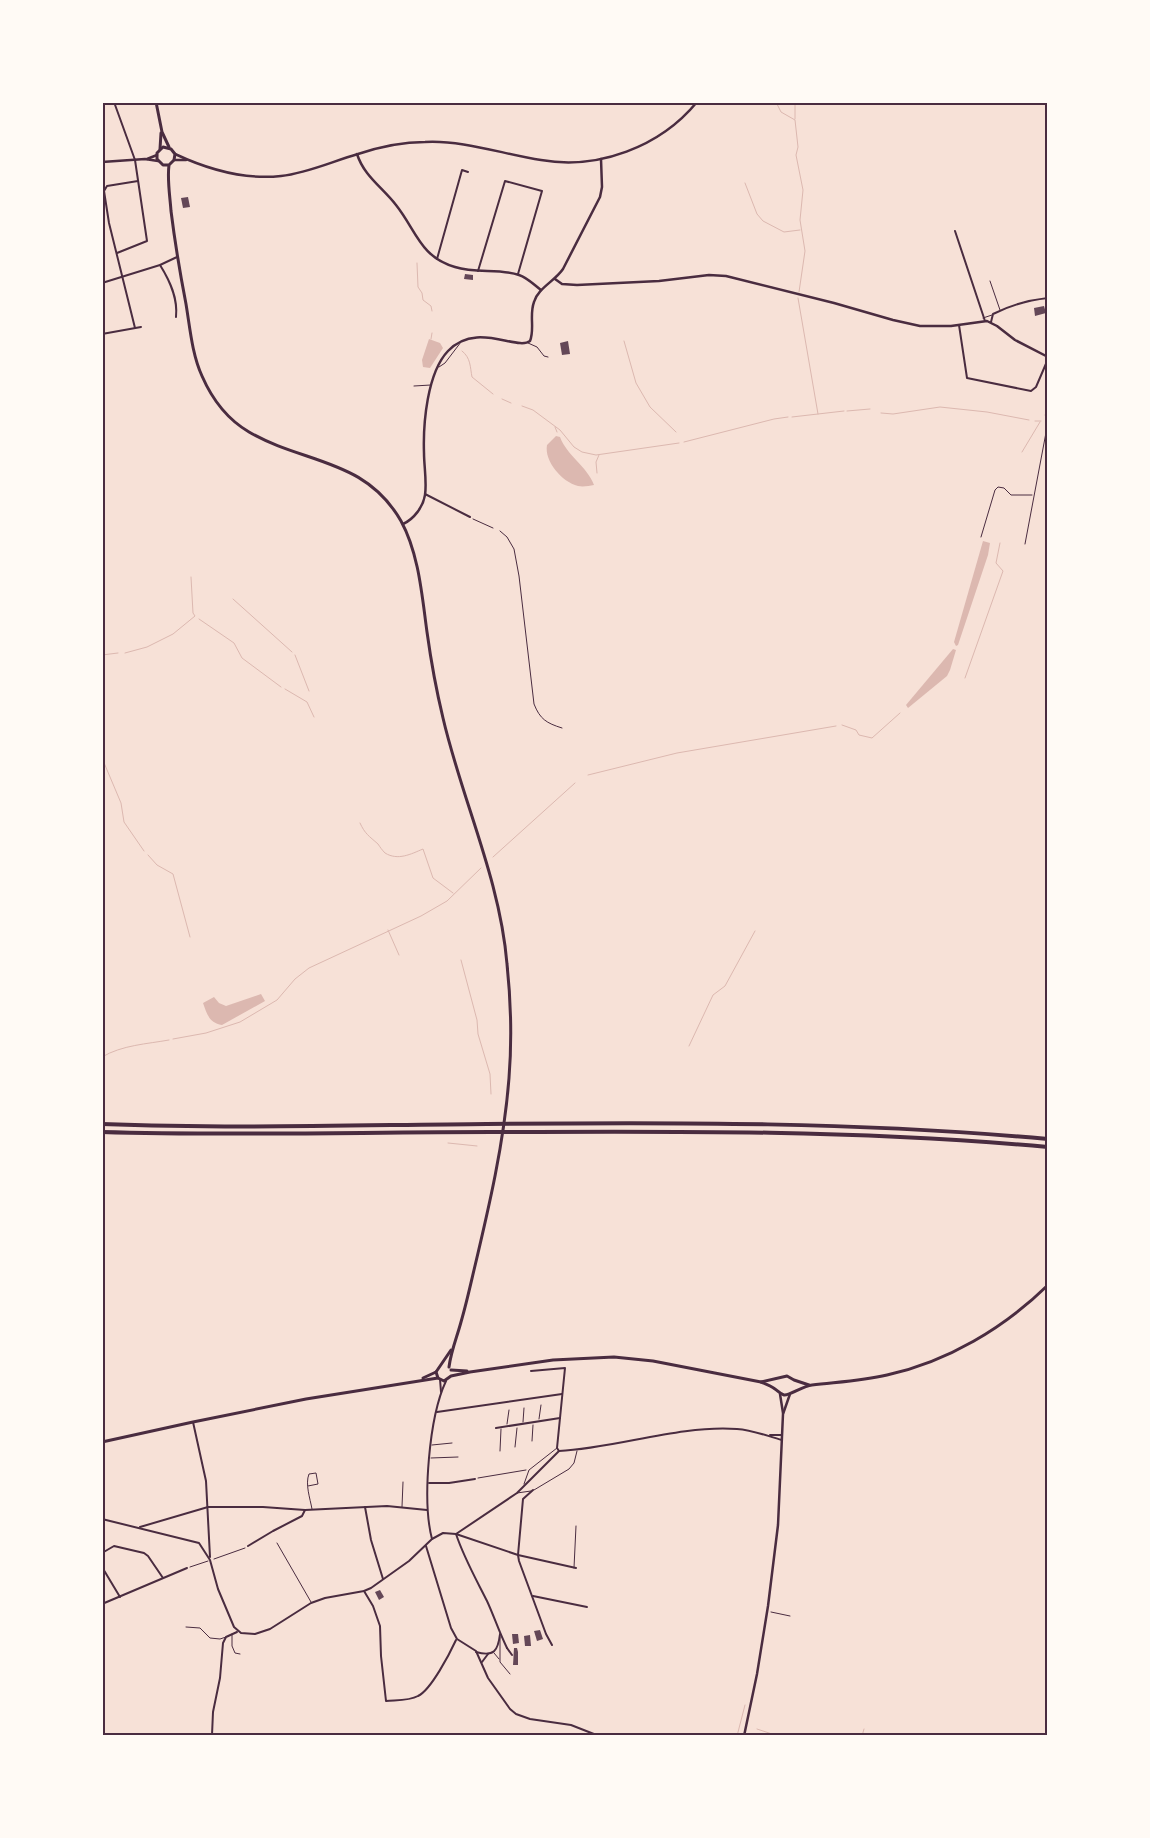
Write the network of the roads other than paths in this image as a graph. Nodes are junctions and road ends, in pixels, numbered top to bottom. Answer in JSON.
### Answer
{"nodes":[{"id":1,"x":114,"y":102,"type":"edge"},
{"id":2,"x":156,"y":102,"type":"edge"},
{"id":3,"x":697,"y":102,"type":"edge"},
{"id":4,"x":162,"y":132,"type":"junction"},
{"id":5,"x":169,"y":148,"type":"junction"},
{"id":6,"x":160,"y":149,"type":"junction"},
{"id":7,"x":175,"y":154,"type":"junction"},
{"id":8,"x":357,"y":154,"type":"junction"},
{"id":9,"x":157,"y":155,"type":"junction"},
{"id":10,"x":145,"y":159,"type":"junction"},
{"id":11,"x":601,"y":159,"type":"junction"},
{"id":12,"x":135,"y":160,"type":"junction"},
{"id":13,"x":174,"y":160,"type":"junction"},
{"id":14,"x":188,"y":160,"type":"junction"},
{"id":15,"x":158,"y":161,"type":"junction"},
{"id":16,"x":102,"y":162,"type":"edge"},
{"id":17,"x":163,"y":165,"type":"junction"},
{"id":18,"x":169,"y":165,"type":"junction"},
{"id":19,"x":468,"y":172,"type":"dead end"},
{"id":20,"x":168,"y":179,"type":"junction"},
{"id":21,"x":138,"y":181,"type":"junction"},
{"id":22,"x":955,"y":231,"type":"dead end"},
{"id":23,"x":117,"y":253,"type":"junction"},
{"id":24,"x":177,"y":257,"type":"junction"},
{"id":25,"x":437,"y":258,"type":"junction"},
{"id":26,"x":160,"y":265,"type":"junction"},
{"id":27,"x":478,"y":272,"type":"junction"},
{"id":28,"x":518,"y":274,"type":"junction"},
{"id":29,"x":123,"y":276,"type":"junction"},
{"id":30,"x":555,"y":279,"type":"junction"},
{"id":31,"x":990,"y":281,"type":"dead end"},
{"id":32,"x":102,"y":283,"type":"edge"},
{"id":33,"x":541,"y":290,"type":"junction"},
{"id":34,"x":1048,"y":298,"type":"edge"},
{"id":35,"x":1000,"y":310,"type":"junction"},
{"id":36,"x":992,"y":314,"type":"junction"},
{"id":37,"x":176,"y":317,"type":"dead end"},
{"id":38,"x":984,"y":320,"type":"junction"},
{"id":39,"x":991,"y":322,"type":"junction"},
{"id":40,"x":959,"y":325,"type":"junction"},
{"id":41,"x":141,"y":327,"type":"dead end"},
{"id":42,"x":135,"y":328,"type":"junction"},
{"id":43,"x":102,"y":334,"type":"edge"},
{"id":44,"x":528,"y":343,"type":"junction"},
{"id":45,"x":548,"y":358,"type":"dead end"},
{"id":46,"x":1048,"y":358,"type":"edge"},
{"id":47,"x":432,"y":384,"type":"junction"},
{"id":48,"x":414,"y":386,"type":"dead end"},
{"id":49,"x":425,"y":494,"type":"junction"},
{"id":50,"x":470,"y":517,"type":"road end"},
{"id":51,"x":403,"y":524,"type":"junction"},
{"id":52,"x":102,"y":1124,"type":"edge"},
{"id":53,"x":102,"y":1132,"type":"edge"},
{"id":54,"x":1048,"y":1139,"type":"edge"},
{"id":55,"x":1048,"y":1147,"type":"edge"},
{"id":56,"x":1048,"y":1284,"type":"edge"},
{"id":57,"x":454,"y":1345,"type":"junction"},
{"id":58,"x":442,"y":1366,"type":"junction"},
{"id":59,"x":450,"y":1368,"type":"junction"},
{"id":60,"x":436,"y":1372,"type":"junction"},
{"id":61,"x":470,"y":1372,"type":"junction"},
{"id":62,"x":531,"y":1372,"type":"dead end"},
{"id":63,"x":451,"y":1376,"type":"junction"},
{"id":64,"x":779,"y":1378,"type":"junction"},
{"id":65,"x":439,"y":1379,"type":"junction"},
{"id":66,"x":421,"y":1380,"type":"junction"},
{"id":67,"x":447,"y":1380,"type":"junction"},
{"id":68,"x":794,"y":1380,"type":"junction"},
{"id":69,"x":761,"y":1382,"type":"junction"},
{"id":70,"x":810,"y":1385,"type":"junction"},
{"id":71,"x":794,"y":1390,"type":"junction"},
{"id":72,"x":778,"y":1391,"type":"junction"},
{"id":73,"x":441,"y":1394,"type":"junction"},
{"id":74,"x":562,"y":1394,"type":"junction"},
{"id":75,"x":790,"y":1394,"type":"junction"},
{"id":76,"x":436,"y":1412,"type":"junction"},
{"id":77,"x":783,"y":1414,"type":"junction"},
{"id":78,"x":560,"y":1418,"type":"junction"},
{"id":79,"x":193,"y":1422,"type":"junction"},
{"id":80,"x":496,"y":1428,"type":"dead end"},
{"id":81,"x":768,"y":1435,"type":"junction"},
{"id":82,"x":782,"y":1435,"type":"junction"},
{"id":83,"x":782,"y":1440,"type":"junction"},
{"id":84,"x":102,"y":1442,"type":"edge"},
{"id":85,"x":452,"y":1443,"type":"dead end"},
{"id":86,"x":431,"y":1446,"type":"junction"},
{"id":87,"x":558,"y":1449,"type":"junction"},
{"id":88,"x":577,"y":1450,"type":"junction"},
{"id":89,"x":458,"y":1457,"type":"dead end"},
{"id":90,"x":430,"y":1458,"type":"junction"},
{"id":91,"x":475,"y":1479,"type":"road end"},
{"id":92,"x":403,"y":1482,"type":"dead end"},
{"id":93,"x":429,"y":1483,"type":"junction"},
{"id":94,"x":524,"y":1485,"type":"junction"},
{"id":95,"x":308,"y":1486,"type":"junction"},
{"id":96,"x":534,"y":1490,"type":"junction"},
{"id":97,"x":517,"y":1493,"type":"junction"},
{"id":98,"x":208,"y":1507,"type":"junction"},
{"id":99,"x":365,"y":1507,"type":"junction"},
{"id":100,"x":402,"y":1507,"type":"junction"},
{"id":101,"x":305,"y":1510,"type":"junction"},
{"id":102,"x":312,"y":1510,"type":"junction"},
{"id":103,"x":427,"y":1510,"type":"junction"},
{"id":104,"x":102,"y":1519,"type":"edge"},
{"id":105,"x":576,"y":1526,"type":"dead end"},
{"id":106,"x":138,"y":1528,"type":"junction"},
{"id":107,"x":456,"y":1534,"type":"junction"},
{"id":108,"x":432,"y":1539,"type":"junction"},
{"id":109,"x":277,"y":1542,"type":"dead end"},
{"id":110,"x":248,"y":1546,"type":"road end"},
{"id":111,"x":426,"y":1546,"type":"junction"},
{"id":112,"x":102,"y":1553,"type":"edge"},
{"id":113,"x":518,"y":1555,"type":"junction"},
{"id":114,"x":210,"y":1560,"type":"junction"},
{"id":115,"x":102,"y":1567,"type":"edge"},
{"id":116,"x":187,"y":1568,"type":"road end"},
{"id":117,"x":575,"y":1568,"type":"joint"},
{"id":118,"x":163,"y":1578,"type":"junction"},
{"id":119,"x":383,"y":1580,"type":"junction"},
{"id":120,"x":364,"y":1591,"type":"junction"},
{"id":121,"x":532,"y":1596,"type":"junction"},
{"id":122,"x":120,"y":1597,"type":"junction"},
{"id":123,"x":312,"y":1603,"type":"junction"},
{"id":124,"x":102,"y":1604,"type":"edge"},
{"id":125,"x":587,"y":1607,"type":"dead end"},
{"id":126,"x":186,"y":1627,"type":"dead end"},
{"id":127,"x":238,"y":1632,"type":"junction"},
{"id":128,"x":232,"y":1634,"type":"junction"},
{"id":129,"x":500,"y":1634,"type":"junction"},
{"id":130,"x":226,"y":1637,"type":"junction"},
{"id":131,"x":457,"y":1639,"type":"junction"},
{"id":132,"x":552,"y":1644,"type":"dead end"},
{"id":133,"x":476,"y":1652,"type":"junction"},
{"id":134,"x":493,"y":1653,"type":"junction"},
{"id":135,"x":240,"y":1654,"type":"dead end"},
{"id":136,"x":488,"y":1654,"type":"junction"},
{"id":137,"x":512,"y":1655,"type":"dead end"},
{"id":138,"x":500,"y":1662,"type":"junction"},
{"id":139,"x":482,"y":1663,"type":"junction"},
{"id":140,"x":510,"y":1674,"type":"dead end"},
{"id":141,"x":212,"y":1735,"type":"edge"},
{"id":142,"x":599,"y":1736,"type":"edge"},
{"id":143,"x":744,"y":1736,"type":"edge"}],
"edges":[{"from":1,"to":12,"type":"street"},
{"from":2,"to":4,"type":"main road"},
{"from":3,"to":11,"type":"street"},
{"from":4,"to":5,"type":"main road"},
{"from":4,"to":6,"type":"main road"},
{"from":5,"to":6,"type":"main road"},
{"from":5,"to":7,"type":"main road"},
{"from":6,"to":9,"type":"main road"},
{"from":7,"to":13,"type":"main road"},
{"from":7,"to":14,"type":"street"},
{"from":8,"to":11,"type":"street"},
{"from":8,"to":14,"type":"street"},
{"from":8,"to":25,"type":"street"},
{"from":9,"to":10,"type":"street"},
{"from":9,"to":15,"type":"main road"},
{"from":10,"to":12,"type":"street"},
{"from":10,"to":15,"type":"street"},
{"from":11,"to":30,"type":"street"},
{"from":12,"to":16,"type":"street"},
{"from":12,"to":21,"type":"street"},
{"from":13,"to":14,"type":"street"},
{"from":13,"to":18,"type":"main road"},
{"from":15,"to":17,"type":"main road"},
{"from":17,"to":18,"type":"main road"},
{"from":17,"to":20,"type":"main road"},
{"from":18,"to":20,"type":"main road"},
{"from":19,"to":25,"type":"street"},
{"from":20,"to":24,"type":"main road"},
{"from":21,"to":23,"type":"street"},
{"from":21,"to":23,"type":"street"},
{"from":22,"to":38,"type":"street"},
{"from":23,"to":29,"type":"street"},
{"from":24,"to":26,"type":"street"},
{"from":24,"to":51,"type":"main road"},
{"from":25,"to":27,"type":"street"},
{"from":26,"to":29,"type":"street"},
{"from":26,"to":37,"type":"street"},
{"from":27,"to":28,"type":"street"},
{"from":27,"to":28,"type":"street"},
{"from":28,"to":33,"type":"street"},
{"from":29,"to":32,"type":"street"},
{"from":29,"to":42,"type":"street"},
{"from":30,"to":33,"type":"street"},
{"from":30,"to":40,"type":"street"},
{"from":31,"to":35,"type":"lane"},
{"from":33,"to":44,"type":"street"},
{"from":34,"to":35,"type":"street"},
{"from":35,"to":36,"type":"street"},
{"from":36,"to":38,"type":"lane"},
{"from":36,"to":39,"type":"street"},
{"from":38,"to":39,"type":"street"},
{"from":38,"to":40,"type":"street"},
{"from":39,"to":46,"type":"street"},
{"from":40,"to":46,"type":"street"},
{"from":41,"to":42,"type":"street"},
{"from":42,"to":43,"type":"street"},
{"from":44,"to":45,"type":"lane"},
{"from":44,"to":47,"type":"street"},
{"from":47,"to":48,"type":"lane"},
{"from":47,"to":49,"type":"street"},
{"from":49,"to":50,"type":"street"},
{"from":49,"to":51,"type":"street"},
{"from":51,"to":57,"type":"main road"},
{"from":52,"to":54,"type":"highway"},
{"from":53,"to":55,"type":"highway"},
{"from":56,"to":70,"type":"main road"},
{"from":57,"to":58,"type":"main road"},
{"from":57,"to":59,"type":"main road"},
{"from":58,"to":59,"type":"main road"},
{"from":58,"to":60,"type":"main road"},
{"from":59,"to":61,"type":"main road"},
{"from":59,"to":63,"type":"main road"},
{"from":60,"to":65,"type":"main road"},
{"from":60,"to":66,"type":"main road"},
{"from":61,"to":63,"type":"main road"},
{"from":61,"to":69,"type":"main road"},
{"from":62,"to":74,"type":"street"},
{"from":63,"to":67,"type":"main road"},
{"from":64,"to":68,"type":"main road"},
{"from":64,"to":69,"type":"main road"},
{"from":64,"to":72,"type":"main road"},
{"from":65,"to":66,"type":"main road"},
{"from":65,"to":67,"type":"main road"},
{"from":65,"to":73,"type":"street"},
{"from":66,"to":79,"type":"main road"},
{"from":67,"to":73,"type":"street"},
{"from":68,"to":70,"type":"main road"},
{"from":68,"to":71,"type":"main road"},
{"from":69,"to":72,"type":"main road"},
{"from":70,"to":71,"type":"main road"},
{"from":71,"to":75,"type":"main road"},
{"from":72,"to":75,"type":"main road"},
{"from":72,"to":77,"type":"street"},
{"from":73,"to":76,"type":"street"},
{"from":74,"to":76,"type":"street"},
{"from":74,"to":78,"type":"street"},
{"from":75,"to":77,"type":"street"},
{"from":76,"to":86,"type":"street"},
{"from":77,"to":82,"type":"street"},
{"from":78,"to":80,"type":"street"},
{"from":78,"to":87,"type":"street"},
{"from":79,"to":84,"type":"main road"},
{"from":79,"to":98,"type":"street"},
{"from":81,"to":82,"type":"street"},
{"from":81,"to":83,"type":"street"},
{"from":81,"to":88,"type":"street"},
{"from":82,"to":83,"type":"street"},
{"from":83,"to":143,"type":"street"},
{"from":85,"to":86,"type":"lane"},
{"from":86,"to":90,"type":"street"},
{"from":87,"to":88,"type":"street"},
{"from":87,"to":94,"type":"street"},
{"from":87,"to":94,"type":"lane"},
{"from":88,"to":96,"type":"lane"},
{"from":89,"to":90,"type":"lane"},
{"from":90,"to":93,"type":"street"},
{"from":91,"to":93,"type":"street"},
{"from":92,"to":100,"type":"lane"},
{"from":93,"to":103,"type":"street"},
{"from":94,"to":97,"type":"street"},
{"from":95,"to":95,"type":"lane"},
{"from":95,"to":102,"type":"lane"},
{"from":96,"to":97,"type":"lane"},
{"from":96,"to":113,"type":"street"},
{"from":97,"to":107,"type":"street"},
{"from":98,"to":101,"type":"street"},
{"from":98,"to":106,"type":"street"},
{"from":98,"to":114,"type":"street"},
{"from":99,"to":100,"type":"street"},
{"from":99,"to":102,"type":"street"},
{"from":99,"to":119,"type":"street"},
{"from":100,"to":103,"type":"street"},
{"from":101,"to":102,"type":"street"},
{"from":101,"to":110,"type":"street"},
{"from":103,"to":108,"type":"street"},
{"from":104,"to":106,"type":"street"},
{"from":105,"to":117,"type":"lane"},
{"from":106,"to":114,"type":"street"},
{"from":107,"to":108,"type":"street"},
{"from":107,"to":113,"type":"street"},
{"from":107,"to":129,"type":"street"},
{"from":108,"to":111,"type":"street"},
{"from":109,"to":123,"type":"lane"},
{"from":111,"to":119,"type":"street"},
{"from":111,"to":131,"type":"street"},
{"from":112,"to":118,"type":"street"},
{"from":113,"to":117,"type":"street"},
{"from":113,"to":121,"type":"street"},
{"from":114,"to":127,"type":"street"},
{"from":115,"to":122,"type":"street"},
{"from":116,"to":118,"type":"street"},
{"from":118,"to":122,"type":"street"},
{"from":119,"to":120,"type":"street"},
{"from":120,"to":123,"type":"street"},
{"from":120,"to":131,"type":"street"},
{"from":121,"to":125,"type":"street"},
{"from":121,"to":132,"type":"street"},
{"from":122,"to":124,"type":"street"},
{"from":123,"to":127,"type":"street"},
{"from":126,"to":130,"type":"lane"},
{"from":127,"to":128,"type":"street"},
{"from":128,"to":130,"type":"street"},
{"from":128,"to":135,"type":"lane"},
{"from":129,"to":134,"type":"street"},
{"from":129,"to":137,"type":"street"},
{"from":129,"to":138,"type":"lane"},
{"from":130,"to":141,"type":"street"},
{"from":131,"to":133,"type":"street"},
{"from":133,"to":136,"type":"street"},
{"from":133,"to":139,"type":"street"},
{"from":134,"to":136,"type":"street"},
{"from":134,"to":138,"type":"lane"},
{"from":136,"to":139,"type":"street"},
{"from":138,"to":140,"type":"lane"},
{"from":139,"to":142,"type":"street"}]}
